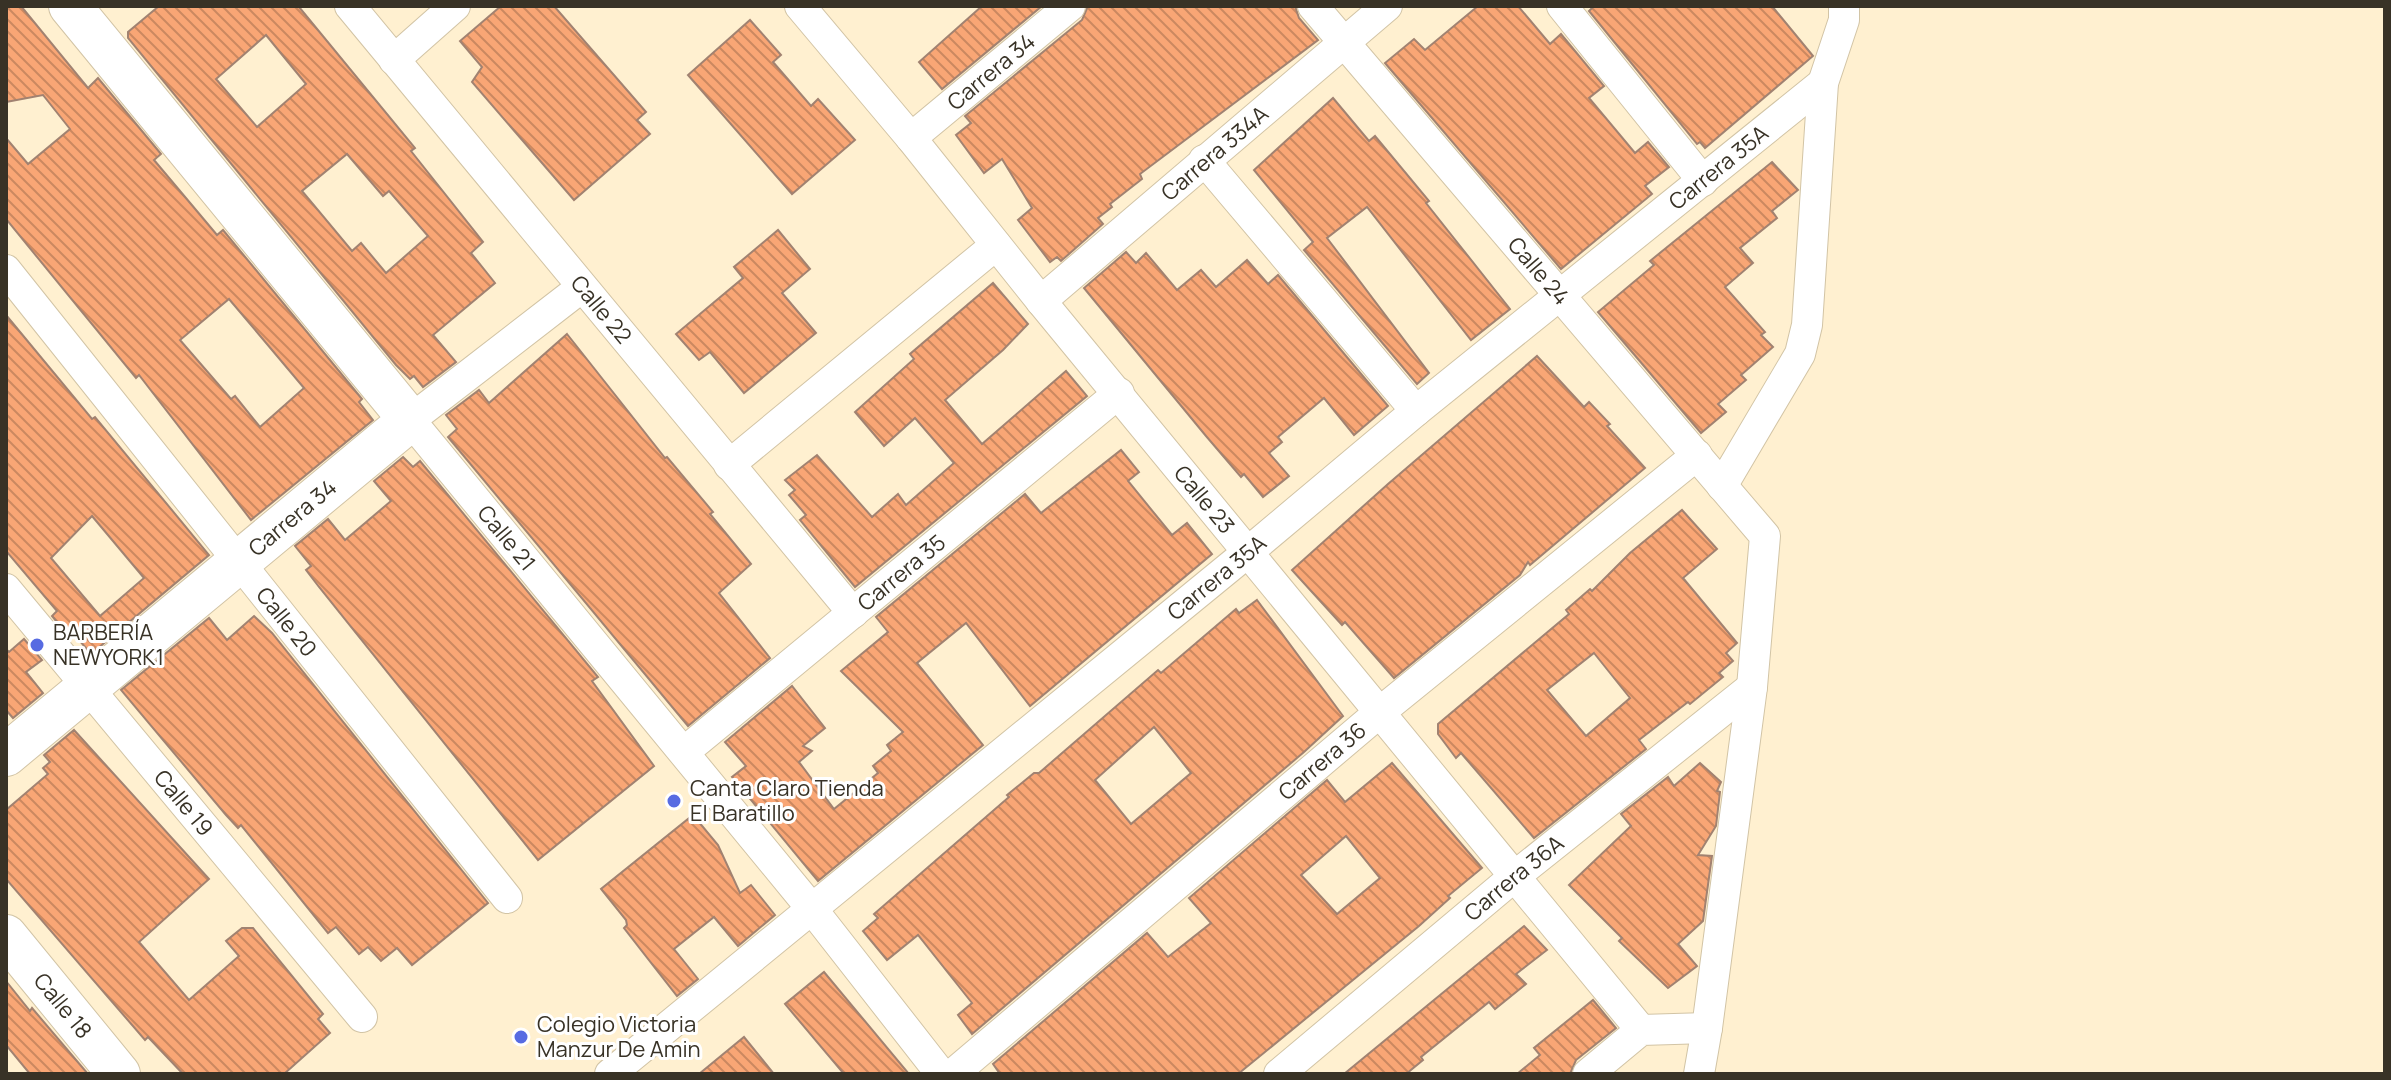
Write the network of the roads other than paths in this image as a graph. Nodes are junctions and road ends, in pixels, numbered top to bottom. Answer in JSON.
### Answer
{"nodes":[{"id":1,"x":70,"y":6,"type":"edge"},
{"id":2,"x":350,"y":6,"type":"edge"},
{"id":3,"x":455,"y":6,"type":"edge"},
{"id":4,"x":800,"y":6,"type":"edge"},
{"id":5,"x":1070,"y":6,"type":"edge"},
{"id":6,"x":1313,"y":6,"type":"edge"},
{"id":7,"x":1387,"y":6,"type":"edge"},
{"id":8,"x":1562,"y":6,"type":"edge"},
{"id":9,"x":1840,"y":11,"type":"edge"},
{"id":10,"x":1344,"y":42,"type":"junction"},
{"id":11,"x":394,"y":60,"type":"junction"},
{"id":12,"x":1823,"y":83,"type":"junction"},
{"id":13,"x":911,"y":138,"type":"junction"},
{"id":14,"x":1204,"y":160,"type":"junction"},
{"id":15,"x":1703,"y":181,"type":"junction"},
{"id":16,"x":996,"y":245,"type":"junction"},
{"id":17,"x":6,"y":270,"type":"edge"},
{"id":18,"x":582,"y":287,"type":"junction"},
{"id":19,"x":1561,"y":296,"type":"junction"},
{"id":20,"x":1041,"y":301,"type":"junction"},
{"id":21,"x":1119,"y":393,"type":"junction"},
{"id":22,"x":1416,"y":411,"type":"junction"},
{"id":23,"x":410,"y":420,"type":"junction"},
{"id":24,"x":1697,"y":455,"type":"junction"},
{"id":25,"x":729,"y":465,"type":"junction"},
{"id":26,"x":1722,"y":486,"type":"junction"},
{"id":27,"x":1248,"y":552,"type":"junction"},
{"id":28,"x":239,"y":561,"type":"junction"},
{"id":29,"x":6,"y":589,"type":"edge"},
{"id":30,"x":853,"y":613,"type":"junction"},
{"id":31,"x":88,"y":687,"type":"junction"},
{"id":32,"x":1752,"y":687,"type":"junction"},
{"id":33,"x":1380,"y":712,"type":"junction"},
{"id":34,"x":684,"y":752,"type":"junction"},
{"id":35,"x":6,"y":755,"type":"edge"},
{"id":36,"x":1515,"y":876,"type":"junction"},
{"id":37,"x":507,"y":898,"type":"dead end"},
{"id":38,"x":812,"y":909,"type":"junction"},
{"id":39,"x":6,"y":936,"type":"edge"},
{"id":40,"x":362,"y":1017,"type":"dead end"},
{"id":41,"x":1707,"y":1028,"type":"junction"},
{"id":42,"x":1641,"y":1030,"type":"junction"},
{"id":43,"x":119,"y":1074,"type":"edge"},
{"id":44,"x":610,"y":1074,"type":"edge"},
{"id":45,"x":941,"y":1074,"type":"edge"},
{"id":46,"x":953,"y":1074,"type":"edge"},
{"id":47,"x":1279,"y":1074,"type":"edge"},
{"id":48,"x":1588,"y":1074,"type":"edge"},
{"id":49,"x":1699,"y":1074,"type":"edge"}],
"edges":[{"from":1,"to":23,"type":"street","name":"Calle 21"},
{"from":2,"to":11,"type":"street","name":"Calle 22"},
{"from":3,"to":11,"type":"street"},
{"from":4,"to":13,"type":"street","name":"Calle 23"},
{"from":5,"to":13,"type":"street","name":"Carrera 34"},
{"from":6,"to":10,"type":"street","name":"Calle 24"},
{"from":7,"to":10,"type":"street","name":"Carrera 334A"},
{"from":8,"to":15,"type":"street"},
{"from":9,"to":12,"type":"street"},
{"from":10,"to":14,"type":"street","name":"Carrera 334A"},
{"from":10,"to":19,"type":"street","name":"Calle 24"},
{"from":11,"to":18,"type":"street","name":"Calle 22"},
{"from":12,"to":15,"type":"street","name":"Carrera 35A"},
{"from":12,"to":26,"type":"street"},
{"from":13,"to":16,"type":"street","name":"Calle 23"},
{"from":14,"to":20,"type":"street","name":"Carrera 334A"},
{"from":14,"to":22,"type":"street"},
{"from":15,"to":19,"type":"street","name":"Carrera 35A"},
{"from":16,"to":20,"type":"street","name":"Calle 23"},
{"from":16,"to":25,"type":"street"},
{"from":17,"to":28,"type":"street","name":"Calle 20"},
{"from":18,"to":23,"type":"street","name":"Carrera 34"},
{"from":18,"to":25,"type":"street","name":"Calle 22"},
{"from":19,"to":22,"type":"street","name":"Carrera 35A"},
{"from":19,"to":24,"type":"street","name":"Calle 24"},
{"from":20,"to":21,"type":"street","name":"Calle 23"},
{"from":21,"to":27,"type":"street","name":"Calle 23"},
{"from":21,"to":30,"type":"street","name":"Carrera 35"},
{"from":22,"to":27,"type":"street","name":"Carrera 35A"},
{"from":23,"to":28,"type":"street","name":"Carrera 34"},
{"from":23,"to":34,"type":"street","name":"Calle 21"},
{"from":24,"to":26,"type":"street","name":"Calle 24"},
{"from":24,"to":33,"type":"street","name":"Carrera 36"},
{"from":25,"to":30,"type":"street","name":"Calle 22"},
{"from":26,"to":32,"type":"street","name":"Calle 24"},
{"from":27,"to":33,"type":"street","name":"Calle 23"},
{"from":27,"to":38,"type":"street","name":"Carrera 35A"},
{"from":28,"to":31,"type":"street","name":"Carrera 34"},
{"from":28,"to":37,"type":"street","name":"Calle 20"},
{"from":29,"to":31,"type":"street","name":"Calle 19"},
{"from":30,"to":34,"type":"street","name":"Carrera 35"},
{"from":31,"to":35,"type":"street","name":"Carrera 34"},
{"from":31,"to":40,"type":"street","name":"Calle 19"},
{"from":32,"to":36,"type":"street","name":"Carrera 36A"},
{"from":32,"to":41,"type":"street"},
{"from":33,"to":36,"type":"street","name":"Calle 23"},
{"from":33,"to":46,"type":"street","name":"Carrera 36"},
{"from":34,"to":38,"type":"street","name":"Calle 21"},
{"from":36,"to":42,"type":"street","name":"Calle 23"},
{"from":36,"to":47,"type":"street","name":"Carrera 36A"},
{"from":38,"to":44,"type":"street","name":"Carrera 35A"},
{"from":38,"to":45,"type":"street","name":"Calle 21"},
{"from":39,"to":43,"type":"street","name":"Calle 18"},
{"from":41,"to":42,"type":"street"},
{"from":41,"to":49,"type":"street"},
{"from":42,"to":48,"type":"street"}]}
